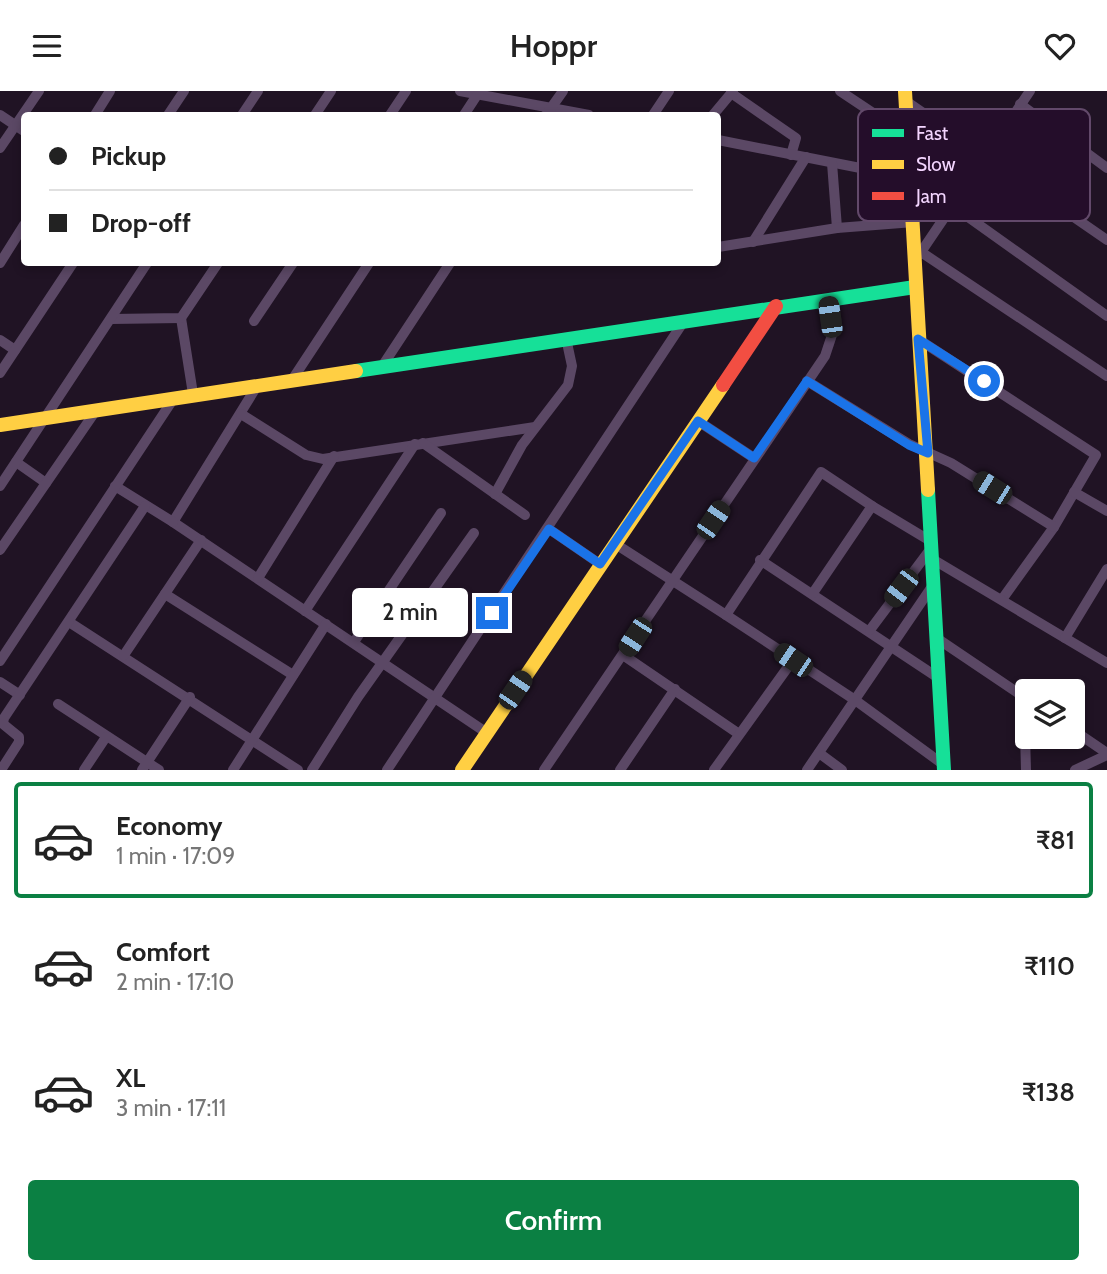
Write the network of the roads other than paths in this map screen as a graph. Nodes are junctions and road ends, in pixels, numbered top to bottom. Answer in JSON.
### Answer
{"nodes":[{"id":1,"x":39,"y":91,"type":"edge"},
{"id":2,"x":110,"y":91,"type":"edge"},
{"id":3,"x":184,"y":91,"type":"edge"},
{"id":4,"x":258,"y":91,"type":"edge"},
{"id":5,"x":331,"y":91,"type":"edge"},
{"id":6,"x":406,"y":91,"type":"edge"},
{"id":7,"x":460,"y":91,"type":"edge"},
{"id":8,"x":563,"y":91,"type":"edge"},
{"id":9,"x":840,"y":91,"type":"edge"},
{"id":10,"x":1030,"y":91,"type":"edge"},
{"id":11,"x":667,"y":92,"type":"edge"},
{"id":12,"x":732,"y":92,"type":"edge"},
{"id":13,"x":479,"y":93,"type":"edge"},
{"id":14,"x":906,"y":96,"type":"edge"},
{"id":15,"x":1020,"y":103,"type":"junction"},
{"id":16,"x":867,"y":109,"type":"edge"},
{"id":17,"x":923,"y":109,"type":"edge"},
{"id":18,"x":1016,"y":109,"type":"edge"},
{"id":19,"x":1028,"y":109,"type":"edge"},
{"id":20,"x":28,"y":112,"type":"edge"},
{"id":21,"x":96,"y":112,"type":"edge"},
{"id":22,"x":170,"y":112,"type":"edge"},
{"id":23,"x":244,"y":112,"type":"edge"},
{"id":24,"x":317,"y":112,"type":"edge"},
{"id":25,"x":392,"y":112,"type":"edge"},
{"id":26,"x":466,"y":112,"type":"edge"},
{"id":27,"x":549,"y":112,"type":"edge"},
{"id":28,"x":655,"y":112,"type":"edge"},
{"id":29,"x":715,"y":112,"type":"edge"},
{"id":30,"x":0,"y":115,"type":"edge"},
{"id":31,"x":20,"y":128,"type":"edge"},
{"id":32,"x":721,"y":141,"type":"edge"},
{"id":33,"x":0,"y":149,"type":"edge"},
{"id":34,"x":1090,"y":154,"type":"edge"},
{"id":35,"x":791,"y":155,"type":"junction"},
{"id":36,"x":806,"y":157,"type":"junction"},
{"id":37,"x":832,"y":163,"type":"junction"},
{"id":38,"x":1107,"y":167,"type":"edge"},
{"id":39,"x":858,"y":168,"type":"edge"},
{"id":40,"x":944,"y":221,"type":"edge"},
{"id":41,"x":974,"y":221,"type":"edge"},
{"id":42,"x":1080,"y":221,"type":"edge"},
{"id":43,"x":914,"y":222,"type":"joint"},
{"id":44,"x":837,"y":228,"type":"junction"},
{"id":45,"x":21,"y":230,"type":"edge"},
{"id":46,"x":1107,"y":240,"type":"edge"},
{"id":47,"x":753,"y":242,"type":"junction"},
{"id":48,"x":721,"y":247,"type":"edge"},
{"id":49,"x":918,"y":257,"type":"junction"},
{"id":50,"x":0,"y":263,"type":"edge"},
{"id":51,"x":71,"y":266,"type":"edge"},
{"id":52,"x":145,"y":266,"type":"edge"},
{"id":53,"x":216,"y":266,"type":"edge"},
{"id":54,"x":291,"y":266,"type":"edge"},
{"id":55,"x":367,"y":266,"type":"edge"},
{"id":56,"x":448,"y":266,"type":"edge"},
{"id":57,"x":915,"y":287,"type":"junction"},
{"id":58,"x":828,"y":299,"type":"junction"},
{"id":59,"x":776,"y":306,"type":"junction"},
{"id":60,"x":1107,"y":316,"type":"edge"},
{"id":61,"x":181,"y":318,"type":"junction"},
{"id":62,"x":111,"y":319,"type":"junction"},
{"id":63,"x":254,"y":321,"type":"dead end"},
{"id":64,"x":684,"y":321,"type":"junction"},
{"id":65,"x":566,"y":338,"type":"junction"},
{"id":66,"x":918,"y":339,"type":"junction"},
{"id":67,"x":0,"y":340,"type":"edge"},
{"id":68,"x":15,"y":350,"type":"junction"},
{"id":69,"x":381,"y":368,"type":"junction"},
{"id":70,"x":0,"y":373,"type":"edge"},
{"id":71,"x":1107,"y":376,"type":"edge"},
{"id":72,"x":292,"y":380,"type":"junction"},
{"id":73,"x":807,"y":381,"type":"junction"},
{"id":74,"x":257,"y":386,"type":"junction"},
{"id":75,"x":193,"y":394,"type":"junction"},
{"id":76,"x":174,"y":397,"type":"junction"},
{"id":77,"x":97,"y":409,"type":"junction"},
{"id":78,"x":241,"y":414,"type":"junction"},
{"id":79,"x":47,"y":417,"type":"junction"},
{"id":80,"x":698,"y":421,"type":"junction"},
{"id":81,"x":0,"y":425,"type":"edge"},
{"id":82,"x":535,"y":427,"type":"junction"},
{"id":83,"x":419,"y":443,"type":"junction"},
{"id":84,"x":928,"y":453,"type":"junction"},
{"id":85,"x":334,"y":456,"type":"junction"},
{"id":86,"x":754,"y":458,"type":"junction"},
{"id":87,"x":16,"y":462,"type":"junction"},
{"id":88,"x":46,"y":483,"type":"junction"},
{"id":89,"x":0,"y":486,"type":"edge"},
{"id":90,"x":114,"y":486,"type":"junction"},
{"id":91,"x":1074,"y":492,"type":"junction"},
{"id":92,"x":495,"y":494,"type":"junction"},
{"id":93,"x":145,"y":506,"type":"junction"},
{"id":94,"x":872,"y":506,"type":"junction"},
{"id":95,"x":1107,"y":511,"type":"edge"},
{"id":96,"x":441,"y":513,"type":"dead end"},
{"id":97,"x":525,"y":515,"type":"dead end"},
{"id":98,"x":173,"y":522,"type":"junction"},
{"id":99,"x":1054,"y":527,"type":"junction"},
{"id":100,"x":549,"y":529,"type":"junction"},
{"id":101,"x":474,"y":533,"type":"dead end"},
{"id":102,"x":201,"y":540,"type":"junction"},
{"id":103,"x":614,"y":543,"type":"junction"},
{"id":104,"x":0,"y":550,"type":"edge"},
{"id":105,"x":933,"y":550,"type":"junction"},
{"id":106,"x":760,"y":560,"type":"junction"},
{"id":107,"x":600,"y":564,"type":"junction"},
{"id":108,"x":1107,"y":569,"type":"edge"},
{"id":109,"x":258,"y":578,"type":"junction"},
{"id":110,"x":671,"y":581,"type":"junction"},
{"id":111,"x":935,"y":582,"type":"junction"},
{"id":112,"x":813,"y":593,"type":"junction"},
{"id":113,"x":165,"y":594,"type":"junction"},
{"id":114,"x":1003,"y":598,"type":"junction"},
{"id":115,"x":305,"y":611,"type":"junction"},
{"id":116,"x":726,"y":615,"type":"junction"},
{"id":117,"x":69,"y":622,"type":"junction"},
{"id":118,"x":326,"y":624,"type":"junction"},
{"id":119,"x":870,"y":630,"type":"junction"},
{"id":120,"x":1065,"y":638,"type":"junction"},
{"id":121,"x":938,"y":639,"type":"junction"},
{"id":122,"x":354,"y":642,"type":"junction"},
{"id":123,"x":891,"y":646,"type":"junction"},
{"id":124,"x":124,"y":655,"type":"junction"},
{"id":125,"x":623,"y":655,"type":"junction"},
{"id":126,"x":793,"y":660,"type":"junction"},
{"id":127,"x":0,"y":661,"type":"edge"},
{"id":128,"x":384,"y":663,"type":"junction"},
{"id":129,"x":1107,"y":663,"type":"edge"},
{"id":130,"x":293,"y":675,"type":"junction"},
{"id":131,"x":940,"y":679,"type":"junction"},
{"id":132,"x":0,"y":682,"type":"edge"},
{"id":133,"x":675,"y":689,"type":"junction"},
{"id":134,"x":1015,"y":691,"type":"edge"},
{"id":135,"x":20,"y":695,"type":"junction"},
{"id":136,"x":190,"y":697,"type":"junction"},
{"id":137,"x":435,"y":698,"type":"junction"},
{"id":138,"x":855,"y":700,"type":"junction"},
{"id":139,"x":58,"y":704,"type":"dead end"},
{"id":140,"x":487,"y":733,"type":"junction"},
{"id":141,"x":739,"y":734,"type":"junction"},
{"id":142,"x":106,"y":737,"type":"junction"},
{"id":143,"x":1085,"y":738,"type":"edge"},
{"id":144,"x":252,"y":741,"type":"junction"},
{"id":145,"x":1027,"y":749,"type":"edge"},
{"id":146,"x":819,"y":753,"type":"junction"},
{"id":147,"x":1107,"y":754,"type":"edge"},
{"id":148,"x":145,"y":766,"type":"edge"},
{"id":149,"x":716,"y":766,"type":"edge"},
{"id":150,"x":944,"y":767,"type":"edge"},
{"id":151,"x":625,"y":768,"type":"edge"},
{"id":152,"x":1,"y":770,"type":"edge"},
{"id":153,"x":83,"y":770,"type":"edge"},
{"id":154,"x":159,"y":770,"type":"edge"},
{"id":155,"x":233,"y":770,"type":"edge"},
{"id":156,"x":298,"y":770,"type":"edge"},
{"id":157,"x":312,"y":770,"type":"edge"},
{"id":158,"x":387,"y":770,"type":"edge"},
{"id":159,"x":462,"y":770,"type":"edge"},
{"id":160,"x":544,"y":770,"type":"edge"},
{"id":161,"x":729,"y":770,"type":"edge"},
{"id":162,"x":807,"y":770,"type":"edge"},
{"id":163,"x":842,"y":770,"type":"edge"},
{"id":164,"x":1027,"y":770,"type":"edge"},
{"id":165,"x":1075,"y":770,"type":"edge"}],
"edges":[{"from":1,"to":20,"type":"street"},
{"from":2,"to":21,"type":"street"},
{"from":3,"to":22,"type":"street"},
{"from":4,"to":23,"type":"street"},
{"from":5,"to":24,"type":"street"},
{"from":6,"to":25,"type":"street"},
{"from":7,"to":13,"type":"street"},
{"from":8,"to":27,"type":"street"},
{"from":9,"to":16,"type":"street"},
{"from":10,"to":15,"type":"street"},
{"from":11,"to":28,"type":"street"},
{"from":12,"to":29,"type":"street"},
{"from":12,"to":35,"type":"street"},
{"from":13,"to":26,"type":"street"},
{"from":13,"to":27,"type":"street"},
{"from":14,"to":17,"type":"street"},
{"from":15,"to":18,"type":"street"},
{"from":15,"to":19,"type":"street"},
{"from":30,"to":31,"type":"street"},
{"from":31,"to":33,"type":"street"},
{"from":32,"to":35,"type":"street"},
{"from":34,"to":38,"type":"street"},
{"from":35,"to":36,"type":"street"},
{"from":36,"to":37,"type":"street"},
{"from":36,"to":47,"type":"street"},
{"from":37,"to":39,"type":"street"},
{"from":37,"to":44,"type":"street"},
{"from":40,"to":49,"type":"street"},
{"from":41,"to":60,"type":"street"},
{"from":42,"to":46,"type":"street"},
{"from":43,"to":44,"type":"street"},
{"from":43,"to":49,"type":"street"},
{"from":44,"to":47,"type":"street"},
{"from":45,"to":50,"type":"street"},
{"from":47,"to":48,"type":"street"},
{"from":49,"to":57,"type":"street"},
{"from":49,"to":71,"type":"street"},
{"from":51,"to":68,"type":"street"},
{"from":52,"to":62,"type":"street"},
{"from":53,"to":61,"type":"street"},
{"from":54,"to":63,"type":"street"},
{"from":55,"to":72,"type":"street"},
{"from":56,"to":69,"type":"street"},
{"from":57,"to":58,"type":"street"},
{"from":57,"to":66,"type":"street"},
{"from":58,"to":59,"type":"street"},
{"from":58,"to":73,"type":"street"},
{"from":59,"to":64,"type":"street"},
{"from":59,"to":80,"type":"street"},
{"from":61,"to":62,"type":"street"},
{"from":61,"to":75,"type":"street"},
{"from":62,"to":79,"type":"street"},
{"from":64,"to":65,"type":"street"},
{"from":64,"to":100,"type":"street"},
{"from":65,"to":69,"type":"street"},
{"from":65,"to":82,"type":"street"},
{"from":66,"to":84,"type":"street"},
{"from":66,"to":91,"type":"street"},
{"from":67,"to":68,"type":"street"},
{"from":68,"to":70,"type":"street"},
{"from":69,"to":72,"type":"street"},
{"from":72,"to":74,"type":"street"},
{"from":73,"to":84,"type":"street"},
{"from":73,"to":86,"type":"street"},
{"from":74,"to":75,"type":"street"},
{"from":74,"to":78,"type":"street"},
{"from":75,"to":76,"type":"street"},
{"from":76,"to":77,"type":"street"},
{"from":76,"to":90,"type":"street"},
{"from":77,"to":79,"type":"street"},
{"from":77,"to":88,"type":"street"},
{"from":78,"to":85,"type":"street"},
{"from":78,"to":98,"type":"street"},
{"from":79,"to":81,"type":"street"},
{"from":79,"to":87,"type":"street"},
{"from":80,"to":86,"type":"street"},
{"from":80,"to":103,"type":"street"},
{"from":82,"to":83,"type":"street"},
{"from":82,"to":92,"type":"street"},
{"from":83,"to":85,"type":"street"},
{"from":83,"to":92,"type":"street"},
{"from":83,"to":115,"type":"street"},
{"from":84,"to":99,"type":"street"},
{"from":84,"to":105,"type":"street"},
{"from":85,"to":109,"type":"street"},
{"from":86,"to":110,"type":"street"},
{"from":87,"to":88,"type":"street"},
{"from":87,"to":89,"type":"street"},
{"from":88,"to":104,"type":"street"},
{"from":90,"to":93,"type":"street"},
{"from":90,"to":127,"type":"street"},
{"from":91,"to":95,"type":"street"},
{"from":91,"to":99,"type":"street"},
{"from":92,"to":97,"type":"street"},
{"from":93,"to":98,"type":"street"},
{"from":93,"to":117,"type":"street"},
{"from":94,"to":105,"type":"street"},
{"from":94,"to":106,"type":"street"},
{"from":94,"to":112,"type":"street"},
{"from":96,"to":122,"type":"street"},
{"from":98,"to":102,"type":"street"},
{"from":99,"to":114,"type":"street"},
{"from":100,"to":107,"type":"street"},
{"from":100,"to":137,"type":"street"},
{"from":101,"to":128,"type":"street"},
{"from":102,"to":109,"type":"street"},
{"from":102,"to":113,"type":"street"},
{"from":103,"to":107,"type":"street"},
{"from":103,"to":110,"type":"street"},
{"from":105,"to":111,"type":"street"},
{"from":105,"to":114,"type":"street"},
{"from":105,"to":119,"type":"street"},
{"from":106,"to":112,"type":"street"},
{"from":106,"to":116,"type":"street"},
{"from":107,"to":140,"type":"street"},
{"from":108,"to":120,"type":"street"},
{"from":109,"to":115,"type":"street"},
{"from":110,"to":116,"type":"street"},
{"from":110,"to":125,"type":"street"},
{"from":111,"to":121,"type":"street"},
{"from":111,"to":123,"type":"street"},
{"from":112,"to":119,"type":"street"},
{"from":113,"to":124,"type":"street"},
{"from":113,"to":130,"type":"street"},
{"from":114,"to":120,"type":"street"},
{"from":115,"to":118,"type":"street"},
{"from":116,"to":126,"type":"street"},
{"from":117,"to":124,"type":"street"},
{"from":117,"to":135,"type":"street"},
{"from":118,"to":122,"type":"street"},
{"from":118,"to":130,"type":"street"},
{"from":119,"to":123,"type":"street"},
{"from":120,"to":129,"type":"street"},
{"from":121,"to":131,"type":"street"},
{"from":121,"to":134,"type":"street"},
{"from":122,"to":128,"type":"street"},
{"from":123,"to":131,"type":"street"},
{"from":123,"to":138,"type":"street"},
{"from":124,"to":136,"type":"street"},
{"from":125,"to":133,"type":"street"},
{"from":125,"to":160,"type":"street"},
{"from":126,"to":138,"type":"street"},
{"from":126,"to":141,"type":"street"},
{"from":128,"to":137,"type":"street"},
{"from":128,"to":157,"type":"street"},
{"from":130,"to":144,"type":"street"},
{"from":131,"to":150,"type":"street"},
{"from":132,"to":135,"type":"street"},
{"from":133,"to":141,"type":"street"},
{"from":133,"to":151,"type":"street"},
{"from":135,"to":152,"type":"street"},
{"from":136,"to":144,"type":"street"},
{"from":136,"to":148,"type":"street"},
{"from":137,"to":140,"type":"street"},
{"from":137,"to":158,"type":"street"},
{"from":138,"to":146,"type":"street"},
{"from":138,"to":150,"type":"street"},
{"from":139,"to":142,"type":"street"},
{"from":140,"to":159,"type":"street"},
{"from":141,"to":149,"type":"street"},
{"from":142,"to":148,"type":"street"},
{"from":142,"to":153,"type":"street"},
{"from":143,"to":147,"type":"street"},
{"from":144,"to":155,"type":"street"},
{"from":144,"to":156,"type":"street"},
{"from":145,"to":164,"type":"street"},
{"from":146,"to":162,"type":"street"},
{"from":146,"to":163,"type":"street"},
{"from":147,"to":165,"type":"street"},
{"from":148,"to":154,"type":"street"},
{"from":149,"to":161,"type":"street"}]}
